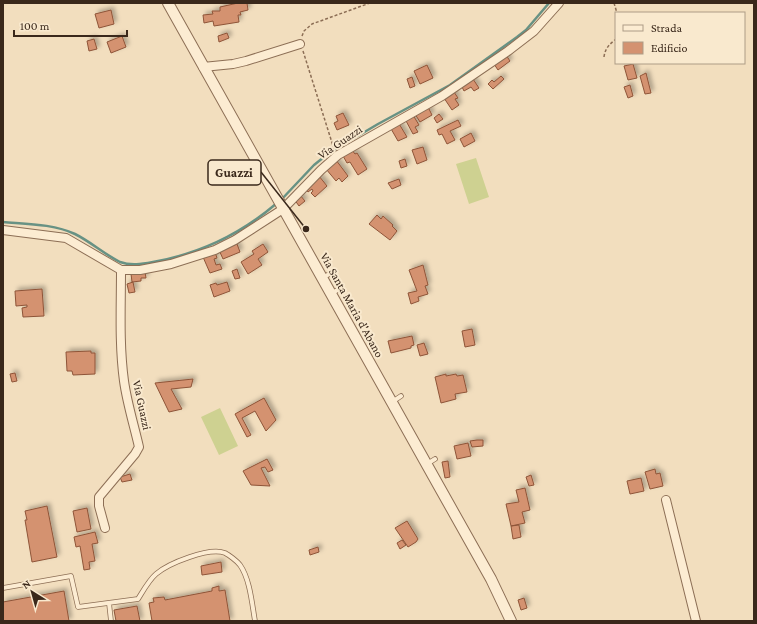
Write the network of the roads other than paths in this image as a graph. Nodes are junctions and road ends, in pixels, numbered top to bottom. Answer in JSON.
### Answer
{"nodes":[{"id":1,"x":168,"y":3,"type":"edge"},
{"id":2,"x":559,"y":3,"type":"edge"},
{"id":3,"x":300,"y":44,"type":"road end"},
{"id":4,"x":204,"y":67,"type":"junction"},
{"id":5,"x":280,"y":204,"type":"junction"},
{"id":6,"x":3,"y":230,"type":"edge"},
{"id":7,"x":122,"y":270,"type":"junction"},
{"id":8,"x":335,"y":271,"type":"dead end"},
{"id":9,"x":322,"y":278,"type":"junction"},
{"id":10,"x":401,"y":396,"type":"dead end"},
{"id":11,"x":392,"y":402,"type":"junction"},
{"id":12,"x":666,"y":500,"type":"dead end"},
{"id":13,"x":105,"y":528,"type":"dead end"},
{"id":14,"x":3,"y":588,"type":"edge"},
{"id":15,"x":109,"y":603,"type":"junction"},
{"id":16,"x":111,"y":621,"type":"edge"},
{"id":17,"x":255,"y":621,"type":"edge"},
{"id":18,"x":511,"y":621,"type":"edge"},
{"id":19,"x":696,"y":621,"type":"edge"}],
"edges":[{"from":1,"to":4,"type":"street","name":"Via Santa Maria d'Abano"},
{"from":2,"to":5,"type":"street","name":"Via Guazzi"},
{"from":3,"to":4,"type":"street"},
{"from":4,"to":5,"type":"street","name":"Via Santa Maria d'Abano"},
{"from":5,"to":7,"type":"street","name":"Via Guazzi"},
{"from":5,"to":9,"type":"street","name":"Via Santa Maria d'Abano"},
{"from":6,"to":7,"type":"street"},
{"from":7,"to":13,"type":"street","name":"Via Guazzi"},
{"from":8,"to":9,"type":"lane"},
{"from":9,"to":11,"type":"street","name":"Via Santa Maria d'Abano"},
{"from":10,"to":11,"type":"lane"},
{"from":11,"to":18,"type":"street","name":"Via Santa Maria d'Abano"},
{"from":12,"to":19,"type":"street"},
{"from":14,"to":15,"type":"lane"},
{"from":15,"to":16,"type":"lane"},
{"from":15,"to":17,"type":"lane"}]}
